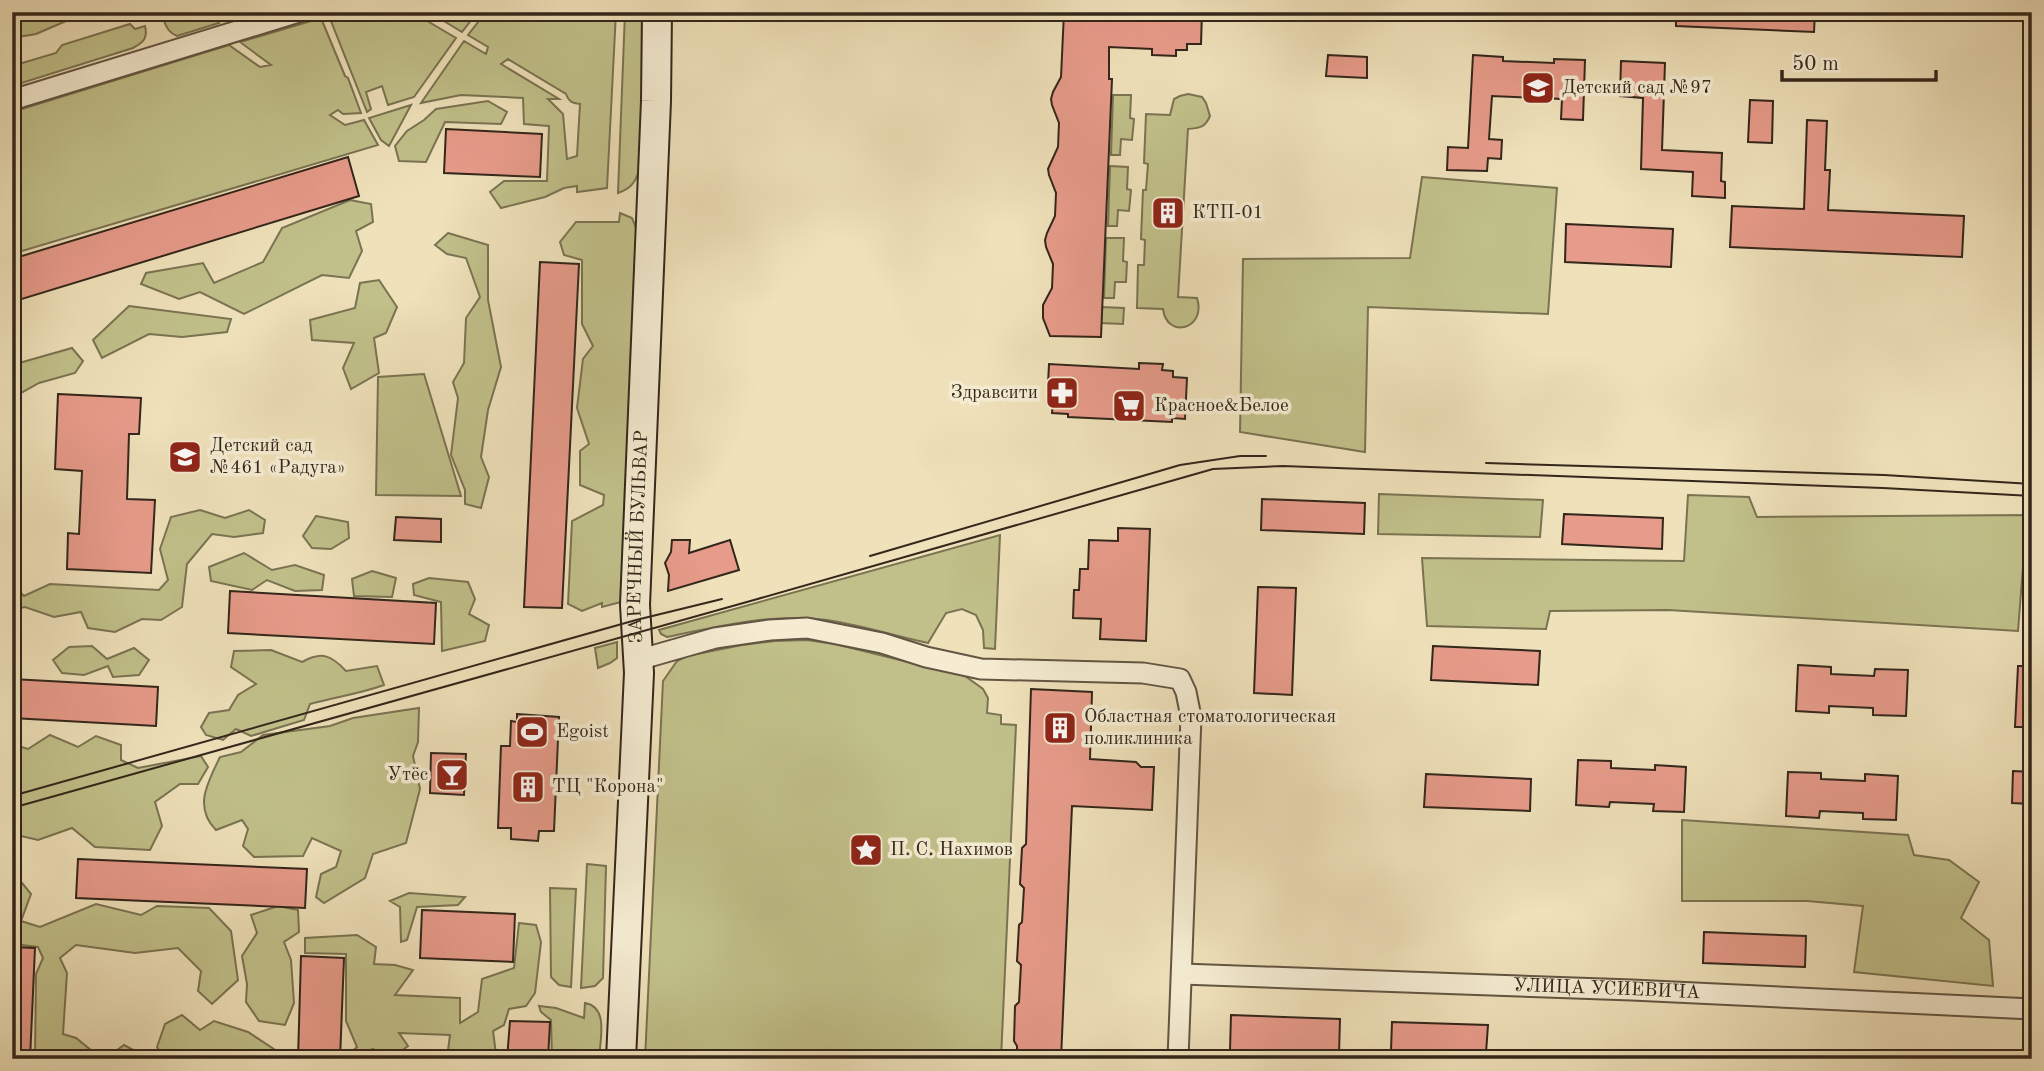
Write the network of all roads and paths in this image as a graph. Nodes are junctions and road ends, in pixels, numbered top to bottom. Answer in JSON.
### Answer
{"nodes":[{"id":1,"x":299,"y":12,"type":"edge"},
{"id":2,"x":657,"y":12,"type":"edge"},
{"id":3,"x":12,"y":100,"type":"edge"},
{"id":4,"x":638,"y":660,"type":"junction"},
{"id":5,"x":1182,"y":974,"type":"junction"},
{"id":6,"x":2032,"y":1009,"type":"edge"},
{"id":7,"x":621,"y":1059,"type":"edge"},
{"id":8,"x":1178,"y":1059,"type":"edge"}],
"edges":[{"from":1,"to":3,"type":"street"},
{"from":2,"to":4,"type":"street","name":"ЗАРЕЧНЫЙ БУЛЬВАР"},
{"from":4,"to":5,"type":"street"},
{"from":4,"to":7,"type":"street","name":"ЗАРЕЧНЫЙ БУЛЬВАР"},
{"from":5,"to":6,"type":"street","name":"УЛИЦА УСИЕВИЧА"},
{"from":5,"to":8,"type":"street"}]}
